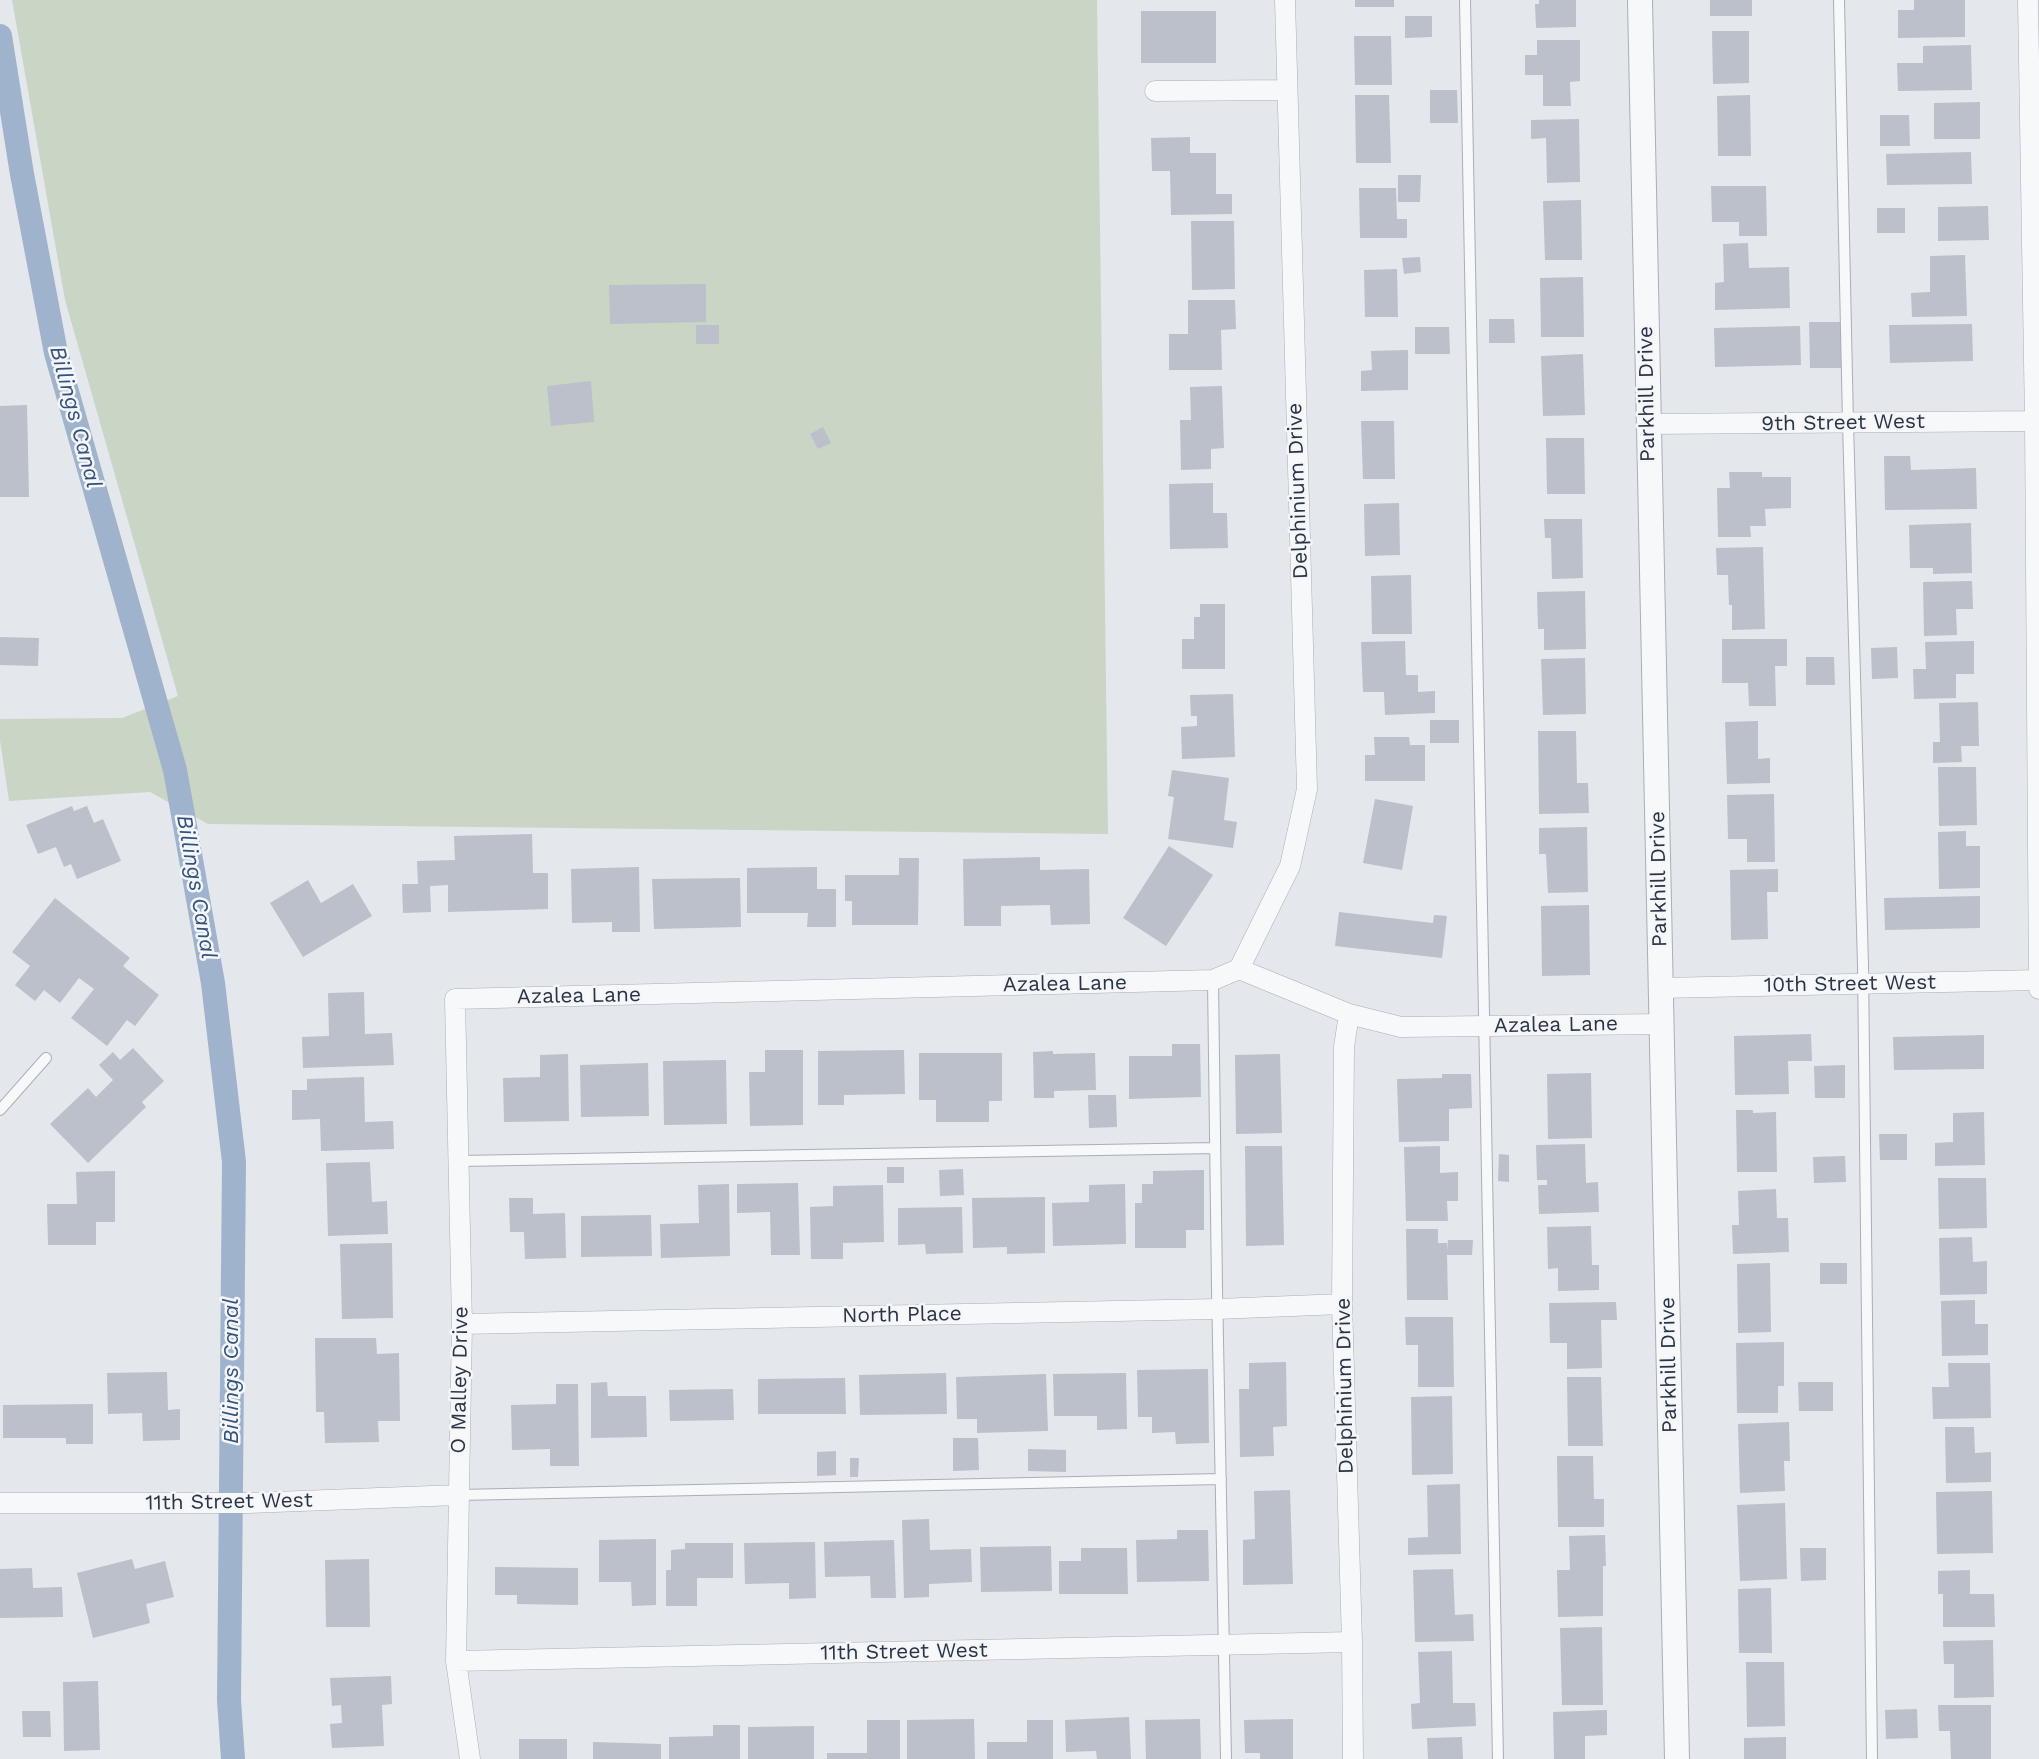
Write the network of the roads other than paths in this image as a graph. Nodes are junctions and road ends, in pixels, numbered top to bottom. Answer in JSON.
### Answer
{"nodes":[{"id":1,"x":1285,"y":0,"type":"edge"},
{"id":2,"x":1465,"y":0,"type":"edge"},
{"id":3,"x":1640,"y":0,"type":"edge"},
{"id":4,"x":1839,"y":0,"type":"edge"},
{"id":5,"x":2028,"y":0,"type":"edge"},
{"id":6,"x":1286,"y":90,"type":"junction"},
{"id":7,"x":1155,"y":91,"type":"dead end"},
{"id":8,"x":2037,"y":421,"type":"edge"},
{"id":9,"x":1848,"y":423,"type":"junction"},
{"id":10,"x":1648,"y":424,"type":"junction"},
{"id":11,"x":1239,"y":969,"type":"junction"},
{"id":12,"x":1213,"y":980,"type":"junction"},
{"id":13,"x":2038,"y":980,"type":"edge"},
{"id":14,"x":1863,"y":984,"type":"junction"},
{"id":15,"x":1661,"y":988,"type":"junction"},
{"id":16,"x":2039,"y":990,"type":"edge"},
{"id":17,"x":455,"y":999,"type":"joint"},
{"id":18,"x":1348,"y":1014,"type":"junction"},
{"id":19,"x":1662,"y":1024,"type":"junction"},
{"id":20,"x":1485,"y":1026,"type":"junction"},
{"id":21,"x":46,"y":1058,"type":"dead end"},
{"id":22,"x":0,"y":1110,"type":"edge"},
{"id":23,"x":1215,"y":1148,"type":"junction"},
{"id":24,"x":459,"y":1161,"type":"junction"},
{"id":25,"x":1342,"y":1304,"type":"junction"},
{"id":26,"x":1217,"y":1310,"type":"junction"},
{"id":27,"x":462,"y":1324,"type":"junction"},
{"id":28,"x":1221,"y":1479,"type":"junction"},
{"id":29,"x":458,"y":1496,"type":"junction"},
{"id":30,"x":0,"y":1503,"type":"edge"},
{"id":31,"x":1352,"y":1642,"type":"junction"},
{"id":32,"x":1224,"y":1645,"type":"junction"},
{"id":33,"x":456,"y":1661,"type":"junction"},
{"id":34,"x":470,"y":1759,"type":"edge"},
{"id":35,"x":1226,"y":1759,"type":"edge"},
{"id":36,"x":1353,"y":1759,"type":"edge"},
{"id":37,"x":1498,"y":1759,"type":"edge"},
{"id":38,"x":1677,"y":1759,"type":"edge"},
{"id":39,"x":1872,"y":1759,"type":"edge"}],
"edges":[{"from":1,"to":6,"type":"street","name":"Delphinium Drive"},
{"from":2,"to":20,"type":"lane"},
{"from":3,"to":10,"type":"street","name":"Parkhill Drive"},
{"from":4,"to":9,"type":"lane"},
{"from":5,"to":8,"type":"street"},
{"from":6,"to":7,"type":"street"},
{"from":6,"to":11,"type":"street","name":"Delphinium Drive"},
{"from":8,"to":9,"type":"street","name":"9th Street West"},
{"from":8,"to":13,"type":"street"},
{"from":9,"to":10,"type":"street","name":"9th Street West"},
{"from":9,"to":14,"type":"lane"},
{"from":10,"to":15,"type":"street","name":"Parkhill Drive"},
{"from":11,"to":12,"type":"street","name":"Azalea Lane"},
{"from":11,"to":18,"type":"street","name":"Azalea Lane"},
{"from":12,"to":17,"type":"street","name":"Azalea Lane"},
{"from":12,"to":23,"type":"lane"},
{"from":13,"to":14,"type":"street","name":"10th Street West"},
{"from":13,"to":16,"type":"street"},
{"from":14,"to":15,"type":"street","name":"10th Street West"},
{"from":14,"to":39,"type":"lane"},
{"from":15,"to":19,"type":"street","name":"Parkhill Drive"},
{"from":17,"to":24,"type":"street","name":"O Malley Drive"},
{"from":18,"to":20,"type":"street","name":"Azalea Lane"},
{"from":18,"to":25,"type":"street","name":"Delphinium Drive"},
{"from":19,"to":20,"type":"street","name":"Azalea Lane"},
{"from":19,"to":38,"type":"street","name":"Parkhill Drive"},
{"from":20,"to":37,"type":"lane"},
{"from":21,"to":22,"type":"lane"},
{"from":23,"to":24,"type":"lane"},
{"from":23,"to":26,"type":"lane"},
{"from":24,"to":27,"type":"street","name":"O Malley Drive"},
{"from":25,"to":26,"type":"street","name":"North Place"},
{"from":25,"to":31,"type":"street","name":"Delphinium Drive"},
{"from":26,"to":27,"type":"street","name":"North Place"},
{"from":26,"to":28,"type":"lane"},
{"from":27,"to":29,"type":"street","name":"O Malley Drive"},
{"from":28,"to":29,"type":"lane"},
{"from":28,"to":32,"type":"lane"},
{"from":29,"to":30,"type":"street","name":"11th Street West"},
{"from":29,"to":33,"type":"street","name":"O Malley Drive"},
{"from":31,"to":32,"type":"street","name":"11th Street West"},
{"from":31,"to":36,"type":"street","name":"Delphinium Drive"},
{"from":32,"to":33,"type":"street","name":"11th Street West"},
{"from":32,"to":35,"type":"lane"},
{"from":33,"to":34,"type":"street","name":"O Malley Drive"}]}
